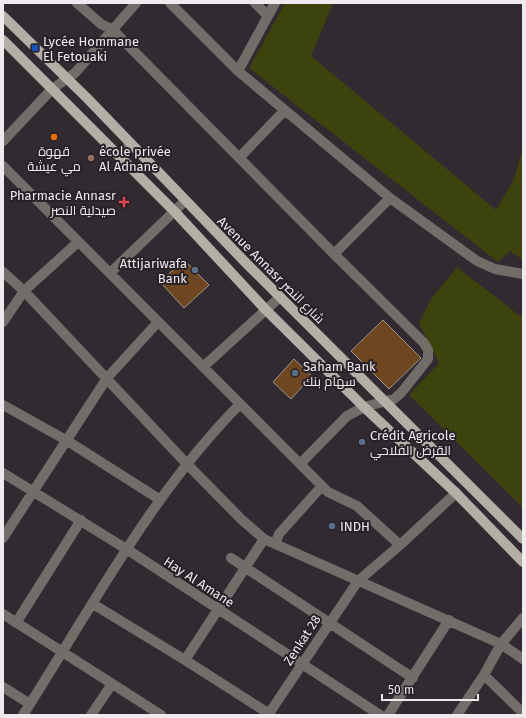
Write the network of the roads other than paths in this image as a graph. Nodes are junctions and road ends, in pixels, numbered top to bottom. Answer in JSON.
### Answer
{"nodes":[{"id":1,"x":77,"y":3,"type":"edge"},
{"id":2,"x":136,"y":3,"type":"edge"},
{"id":3,"x":170,"y":3,"type":"edge"},
{"id":4,"x":255,"y":3,"type":"edge"},
{"id":5,"x":275,"y":3,"type":"edge"},
{"id":6,"x":3,"y":16,"type":"edge"},
{"id":7,"x":268,"y":16,"type":"junction"},
{"id":8,"x":114,"y":30,"type":"junction"},
{"id":9,"x":3,"y":40,"type":"edge"},
{"id":10,"x":238,"y":71,"type":"junction"},
{"id":11,"x":66,"y":78,"type":"junction"},
{"id":12,"x":52,"y":89,"type":"junction"},
{"id":13,"x":285,"y":110,"type":"junction"},
{"id":14,"x":3,"y":140,"type":"edge"},
{"id":15,"x":131,"y":144,"type":"junction"},
{"id":16,"x":118,"y":155,"type":"junction"},
{"id":17,"x":239,"y":158,"type":"junction"},
{"id":18,"x":3,"y":166,"type":"edge"},
{"id":19,"x":390,"y":198,"type":"junction"},
{"id":20,"x":185,"y":201,"type":"junction"},
{"id":21,"x":174,"y":211,"type":"junction"},
{"id":22,"x":78,"y":242,"type":"junction"},
{"id":23,"x":334,"y":254,"type":"junction"},
{"id":24,"x":3,"y":272,"type":"edge"},
{"id":25,"x":110,"y":273,"type":"junction"},
{"id":26,"x":523,"y":274,"type":"edge"},
{"id":27,"x":24,"y":291,"type":"junction"},
{"id":28,"x":280,"y":297,"type":"junction"},
{"id":29,"x":266,"y":310,"type":"junction"},
{"id":30,"x":3,"y":322,"type":"edge"},
{"id":31,"x":158,"y":322,"type":"junction"},
{"id":32,"x":204,"y":367,"type":"junction"},
{"id":33,"x":107,"y":378,"type":"junction"},
{"id":34,"x":385,"y":402,"type":"junction"},
{"id":35,"x":240,"y":404,"type":"junction"},
{"id":36,"x":3,"y":405,"type":"edge"},
{"id":37,"x":364,"y":407,"type":"junction"},
{"id":38,"x":66,"y":440,"type":"junction"},
{"id":39,"x":186,"y":463,"type":"junction"},
{"id":40,"x":300,"y":464,"type":"junction"},
{"id":41,"x":3,"y":473,"type":"edge"},
{"id":42,"x":322,"y":486,"type":"junction"},
{"id":43,"x":33,"y":490,"type":"junction"},
{"id":44,"x":456,"y":493,"type":"junction"},
{"id":45,"x":159,"y":499,"type":"junction"},
{"id":46,"x":81,"y":520,"type":"junction"},
{"id":47,"x":3,"y":538,"type":"edge"},
{"id":48,"x":264,"y":539,"type":"junction"},
{"id":49,"x":523,"y":539,"type":"edge"},
{"id":50,"x":275,"y":544,"type":"junction"},
{"id":51,"x":400,"y":545,"type":"junction"},
{"id":52,"x":128,"y":550,"type":"junction"},
{"id":53,"x":231,"y":558,"type":"dead end"},
{"id":54,"x":523,"y":562,"type":"edge"},
{"id":55,"x":246,"y":568,"type":"junction"},
{"id":56,"x":358,"y":581,"type":"junction"},
{"id":57,"x":93,"y":604,"type":"junction"},
{"id":58,"x":218,"y":610,"type":"junction"},
{"id":59,"x":3,"y":614,"type":"edge"},
{"id":60,"x":523,"y":618,"type":"edge"},
{"id":61,"x":448,"y":620,"type":"junction"},
{"id":62,"x":329,"y":622,"type":"junction"},
{"id":63,"x":16,"y":623,"type":"junction"},
{"id":64,"x":501,"y":644,"type":"junction"},
{"id":65,"x":63,"y":653,"type":"junction"},
{"id":66,"x":523,"y":658,"type":"edge"},
{"id":67,"x":185,"y":660,"type":"junction"},
{"id":68,"x":302,"y":663,"type":"junction"},
{"id":69,"x":484,"y":675,"type":"junction"},
{"id":70,"x":413,"y":678,"type":"junction"},
{"id":71,"x":112,"y":684,"type":"junction"},
{"id":72,"x":3,"y":687,"type":"edge"},
{"id":73,"x":30,"y":704,"type":"junction"},
{"id":74,"x":523,"y":713,"type":"edge"},
{"id":75,"x":22,"y":715,"type":"edge"},
{"id":76,"x":91,"y":715,"type":"edge"},
{"id":77,"x":161,"y":715,"type":"edge"},
{"id":78,"x":270,"y":715,"type":"edge"},
{"id":79,"x":380,"y":715,"type":"edge"},
{"id":80,"x":388,"y":715,"type":"edge"},
{"id":81,"x":457,"y":715,"type":"edge"}],
"edges":[{"from":1,"to":8,"type":"street"},
{"from":2,"to":8,"type":"street"},
{"from":3,"to":10,"type":"street"},
{"from":4,"to":7,"type":"street"},
{"from":5,"to":7,"type":"street"},
{"from":6,"to":11,"type":"main road","name":"Avenue Annasr شارع النصر"},
{"from":7,"to":10,"type":"street"},
{"from":8,"to":11,"type":"street"},
{"from":8,"to":17,"type":"street"},
{"from":9,"to":12,"type":"main road"},
{"from":10,"to":13,"type":"street"},
{"from":11,"to":12,"type":"street"},
{"from":11,"to":15,"type":"main road","name":"Avenue Annasr شارع النصر"},
{"from":12,"to":14,"type":"street"},
{"from":12,"to":16,"type":"main road"},
{"from":13,"to":17,"type":"street"},
{"from":13,"to":19,"type":"street"},
{"from":15,"to":16,"type":"street"},
{"from":15,"to":20,"type":"main road","name":"Avenue Annasr شارع النصر"},
{"from":16,"to":21,"type":"main road"},
{"from":17,"to":23,"type":"street"},
{"from":18,"to":22,"type":"street"},
{"from":19,"to":23,"type":"street"},
{"from":19,"to":26,"type":"street"},
{"from":20,"to":21,"type":"street"},
{"from":20,"to":28,"type":"main road","name":"Avenue Annasr شارع النصر"},
{"from":21,"to":25,"type":"street"},
{"from":21,"to":29,"type":"main road"},
{"from":22,"to":25,"type":"street"},
{"from":22,"to":27,"type":"street"},
{"from":23,"to":34,"type":"street"},
{"from":24,"to":27,"type":"street"},
{"from":25,"to":31,"type":"street"},
{"from":27,"to":30,"type":"street"},
{"from":27,"to":33,"type":"street"},
{"from":28,"to":29,"type":"street"},
{"from":28,"to":34,"type":"main road","name":"Avenue Annasr شارع النصر"},
{"from":29,"to":32,"type":"street"},
{"from":29,"to":37,"type":"main road"},
{"from":31,"to":32,"type":"street"},
{"from":31,"to":33,"type":"street"},
{"from":32,"to":35,"type":"street"},
{"from":33,"to":38,"type":"street"},
{"from":33,"to":39,"type":"street"},
{"from":34,"to":37,"type":"street"},
{"from":34,"to":49,"type":"main road","name":"Avenue Annasr شارع النصر"},
{"from":35,"to":39,"type":"street"},
{"from":35,"to":40,"type":"street"},
{"from":36,"to":38,"type":"street"},
{"from":37,"to":40,"type":"street"},
{"from":37,"to":44,"type":"main road"},
{"from":38,"to":43,"type":"street"},
{"from":38,"to":45,"type":"street"},
{"from":39,"to":45,"type":"street"},
{"from":39,"to":48,"type":"street"},
{"from":40,"to":42,"type":"street"},
{"from":41,"to":43,"type":"street","name":"Hay Al Amane"},
{"from":42,"to":50,"type":"street"},
{"from":42,"to":51,"type":"street"},
{"from":43,"to":46,"type":"street","name":"Hay Al Amane"},
{"from":43,"to":47,"type":"street"},
{"from":44,"to":51,"type":"street","name":"Zenkat 28"},
{"from":44,"to":54,"type":"main road"},
{"from":45,"to":52,"type":"street"},
{"from":46,"to":52,"type":"street","name":"Hay Al Amane"},
{"from":46,"to":63,"type":"street"},
{"from":48,"to":50,"type":"street"},
{"from":48,"to":55,"type":"street"},
{"from":50,"to":56,"type":"street"},
{"from":51,"to":56,"type":"street","name":"Zenkat 28"},
{"from":52,"to":57,"type":"street"},
{"from":52,"to":58,"type":"street","name":"Hay Al Amane"},
{"from":53,"to":55,"type":"street"},
{"from":55,"to":58,"type":"street"},
{"from":55,"to":62,"type":"street"},
{"from":56,"to":61,"type":"street"},
{"from":56,"to":62,"type":"street","name":"Zenkat 28"},
{"from":57,"to":65,"type":"street"},
{"from":57,"to":67,"type":"street"},
{"from":58,"to":67,"type":"street"},
{"from":58,"to":68,"type":"street","name":"Hay Al Amane"},
{"from":59,"to":63,"type":"street"},
{"from":60,"to":64,"type":"street"},
{"from":61,"to":64,"type":"street"},
{"from":61,"to":70,"type":"street"},
{"from":62,"to":68,"type":"street","name":"Zenkat 28"},
{"from":62,"to":70,"type":"street"},
{"from":63,"to":65,"type":"street"},
{"from":64,"to":66,"type":"street"},
{"from":64,"to":69,"type":"street"},
{"from":65,"to":71,"type":"street"},
{"from":65,"to":73,"type":"street"},
{"from":67,"to":78,"type":"street"},
{"from":68,"to":78,"type":"street","name":"Zenkat 28"},
{"from":68,"to":79,"type":"street","name":"Hay Al Amane"},
{"from":69,"to":74,"type":"street"},
{"from":69,"to":81,"type":"street"},
{"from":70,"to":80,"type":"street"},
{"from":71,"to":76,"type":"street"},
{"from":71,"to":77,"type":"street"},
{"from":72,"to":73,"type":"street"},
{"from":73,"to":75,"type":"street"}]}
